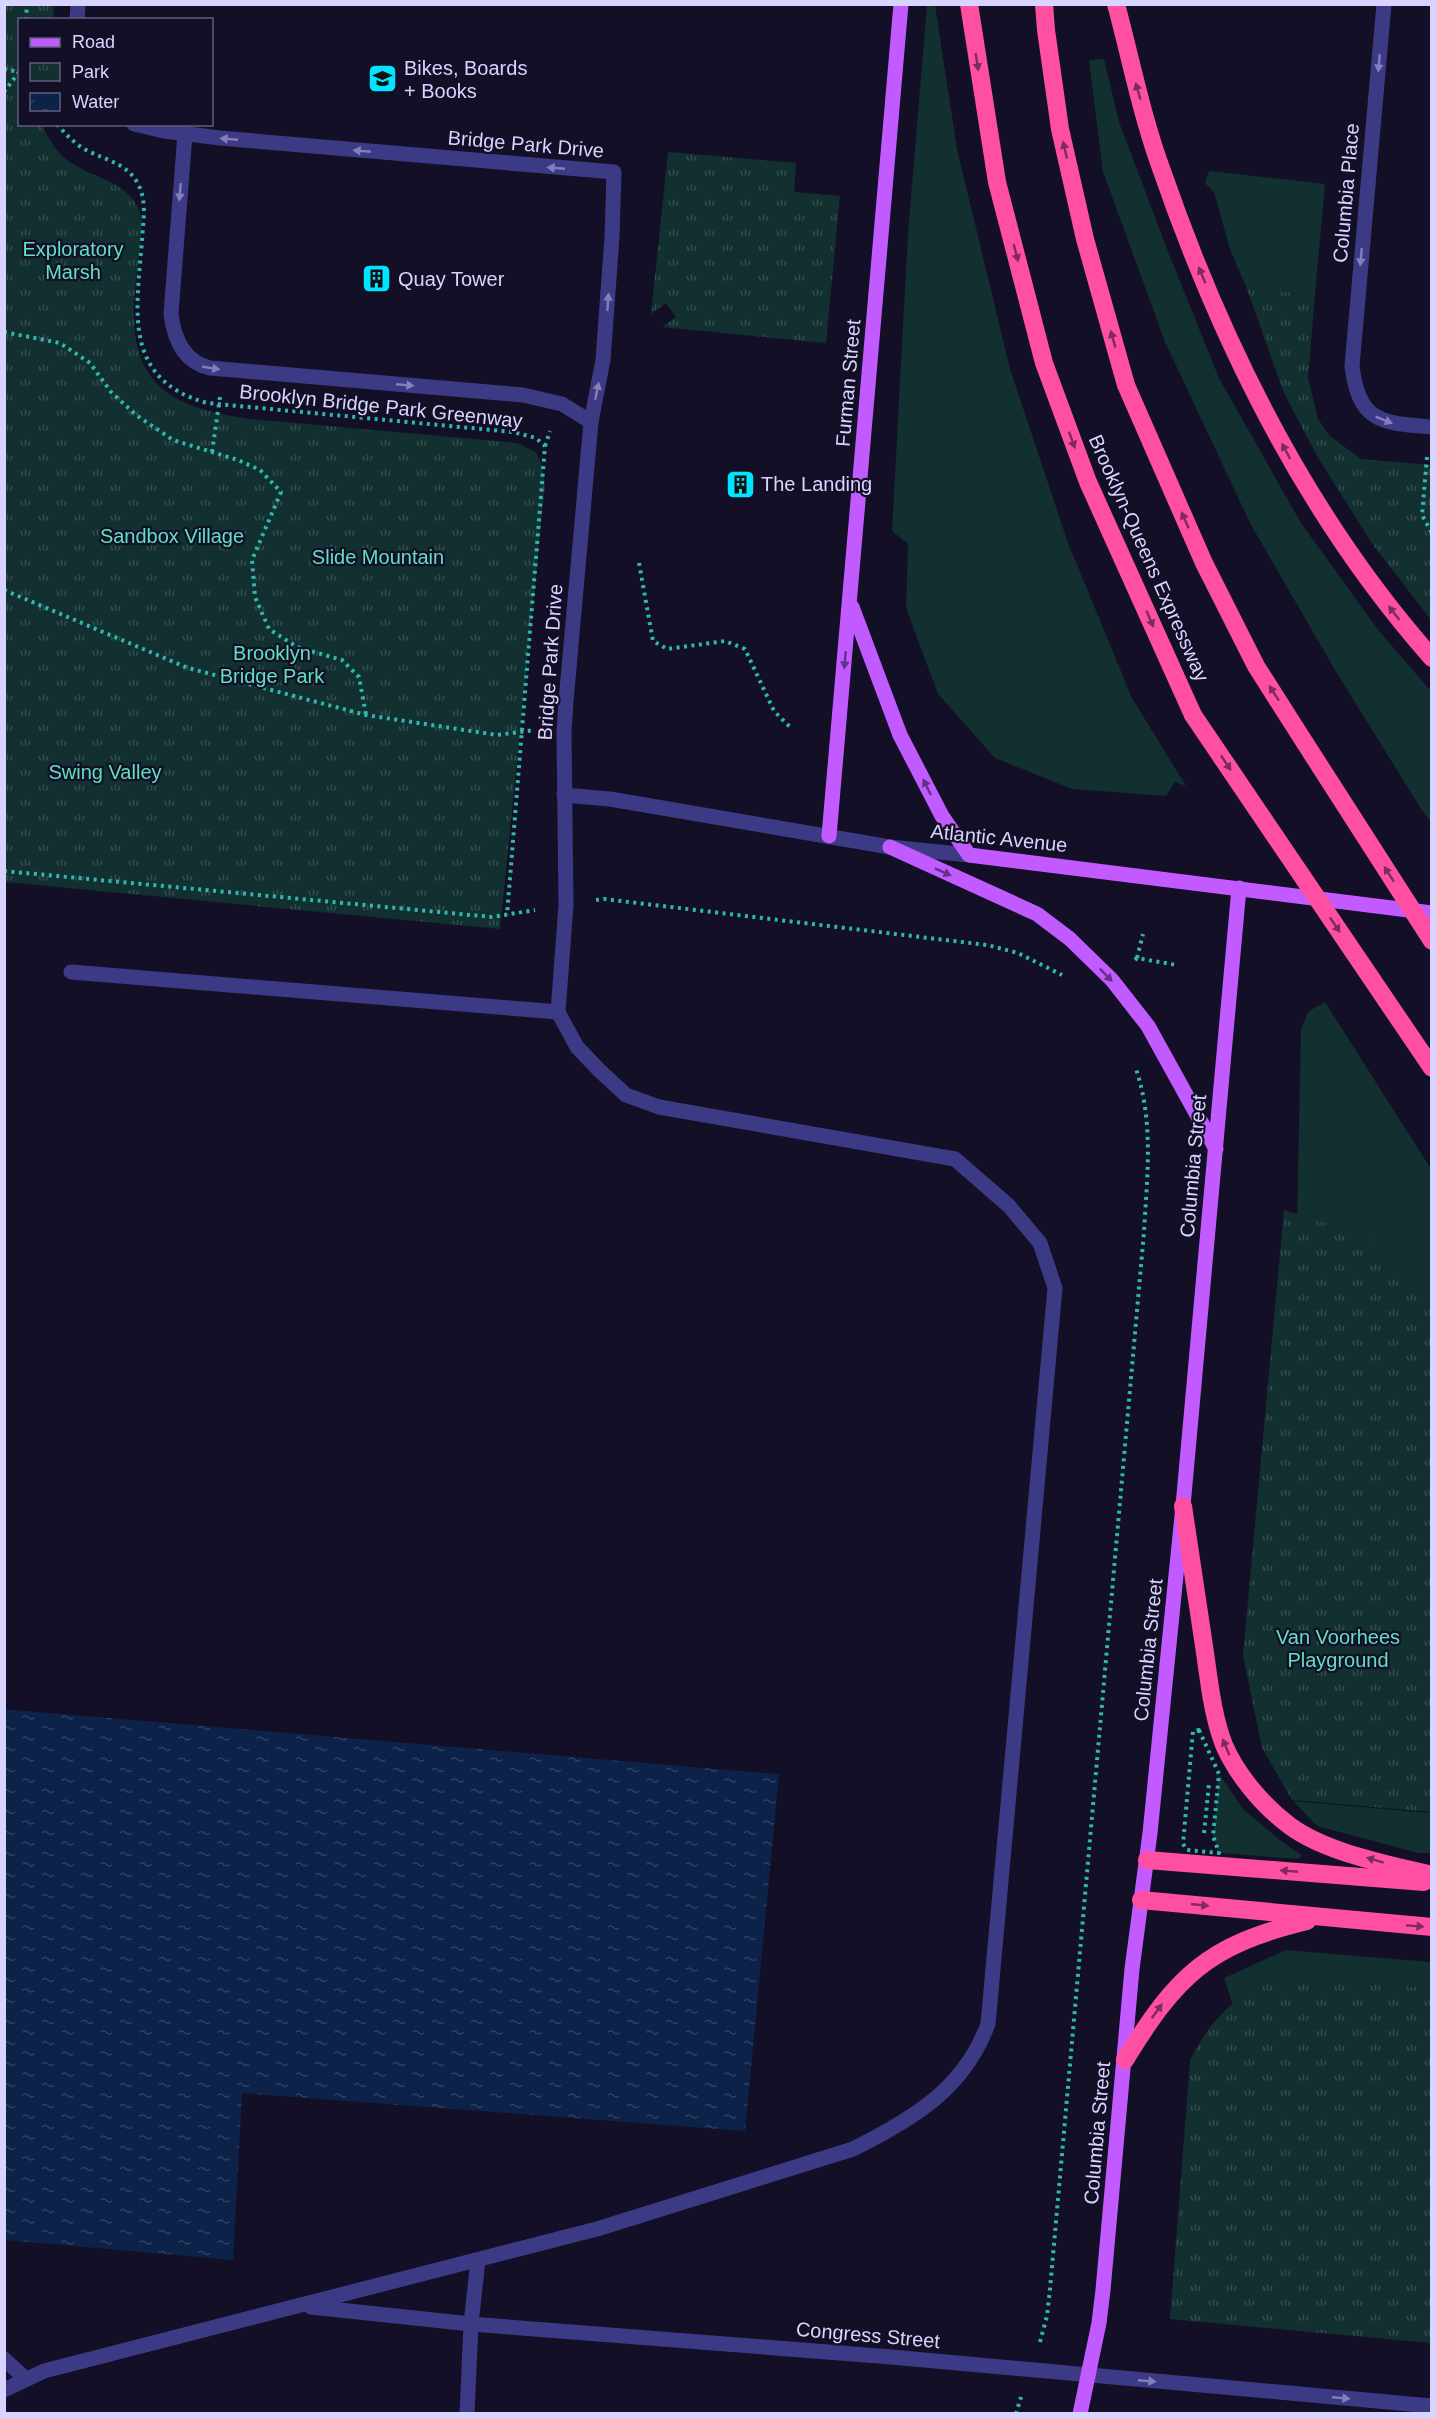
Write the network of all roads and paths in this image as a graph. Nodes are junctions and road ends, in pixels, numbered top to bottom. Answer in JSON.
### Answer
{"nodes":[{"id":1,"x":900,"y":4,"type":"edge"},
{"id":2,"x":969,"y":4,"type":"edge"},
{"id":3,"x":1044,"y":4,"type":"edge"},
{"id":4,"x":1116,"y":4,"type":"edge"},
{"id":5,"x":1384,"y":4,"type":"edge"},
{"id":6,"x":18,"y":72,"type":"edge"},
{"id":7,"x":4,"y":92,"type":"edge"},
{"id":8,"x":59,"y":126,"type":"edge"},
{"id":9,"x":144,"y":126,"type":"edge"},
{"id":10,"x":185,"y":134,"type":"junction"},
{"id":11,"x":4,"y":332,"type":"edge"},
{"id":12,"x":219,"y":405,"type":"junction"},
{"id":13,"x":591,"y":422,"type":"junction"},
{"id":14,"x":1431,"y":427,"type":"edge"},
{"id":15,"x":550,"y":431,"type":"dead end"},
{"id":16,"x":545,"y":446,"type":"junction"},
{"id":17,"x":212,"y":452,"type":"junction"},
{"id":18,"x":1427,"y":457,"type":"dead end"},
{"id":19,"x":1431,"y":533,"type":"edge"},
{"id":20,"x":639,"y":563,"type":"dead end"},
{"id":21,"x":4,"y":590,"type":"edge"},
{"id":22,"x":850,"y":602,"type":"junction"},
{"id":23,"x":1431,"y":658,"type":"edge"},
{"id":24,"x":366,"y":716,"type":"junction"},
{"id":25,"x":790,"y":727,"type":"dead end"},
{"id":26,"x":535,"y":730,"type":"dead end"},
{"id":27,"x":520,"y":732,"type":"junction"},
{"id":28,"x":564,"y":795,"type":"junction"},
{"id":29,"x":829,"y":836,"type":"junction"},
{"id":30,"x":890,"y":848,"type":"junction"},
{"id":31,"x":969,"y":855,"type":"junction"},
{"id":32,"x":4,"y":872,"type":"edge"},
{"id":33,"x":1239,"y":888,"type":"junction"},
{"id":34,"x":1431,"y":913,"type":"edge"},
{"id":35,"x":1143,"y":934,"type":"dead end"},
{"id":36,"x":1431,"y":941,"type":"edge"},
{"id":37,"x":1137,"y":958,"type":"junction"},
{"id":38,"x":1130,"y":964,"type":"dead end"},
{"id":39,"x":1176,"y":966,"type":"dead end"},
{"id":40,"x":71,"y":972,"type":"dead end"},
{"id":41,"x":558,"y":1012,"type":"junction"},
{"id":42,"x":1431,"y":1068,"type":"edge"},
{"id":43,"x":1216,"y":1149,"type":"junction"},
{"id":44,"x":1183,"y":1506,"type":"junction"},
{"id":45,"x":1211,"y":1758,"type":"junction"},
{"id":46,"x":1210,"y":1770,"type":"dead end"},
{"id":47,"x":1209,"y":1782,"type":"dead end"},
{"id":48,"x":1202,"y":1852,"type":"junction"},
{"id":49,"x":1147,"y":1860,"type":"junction"},
{"id":50,"x":1431,"y":1875,"type":"edge"},
{"id":51,"x":1431,"y":1883,"type":"edge"},
{"id":52,"x":1141,"y":1900,"type":"junction"},
{"id":53,"x":1322,"y":1917,"type":"junction"},
{"id":54,"x":1431,"y":1927,"type":"edge"},
{"id":55,"x":1125,"y":2060,"type":"junction"},
{"id":56,"x":478,"y":2260,"type":"junction"},
{"id":57,"x":301,"y":2306,"type":"junction"},
{"id":58,"x":471,"y":2324,"type":"junction"},
{"id":59,"x":4,"y":2359,"type":"edge"},
{"id":60,"x":1089,"y":2377,"type":"junction"},
{"id":61,"x":26,"y":2379,"type":"junction"},
{"id":62,"x":4,"y":2390,"type":"edge"},
{"id":63,"x":1431,"y":2406,"type":"edge"},
{"id":64,"x":467,"y":2414,"type":"edge"},
{"id":65,"x":1080,"y":2414,"type":"edge"}],
"edges":[{"from":1,"to":22,"type":"main road","name":"Furman Street"},
{"from":2,"to":42,"type":"highway","name":"Brooklyn-Queens Expressway","one_way":true,"bridge":true},
{"from":36,"to":3,"type":"highway","one_way":true,"bridge":true},
{"from":23,"to":4,"type":"highway","one_way":true},
{"from":5,"to":14,"type":"street","name":"Columbia Place","one_way":true},
{"from":6,"to":7,"type":"path"},
{"from":8,"to":12,"type":"path","name":"Brooklyn Bridge Park Greenway"},
{"from":9,"to":10,"type":"street","name":"Bridge Park Drive"},
{"from":10,"to":13,"type":"street","one_way":true},
{"from":13,"to":10,"type":"street","name":"Bridge Park Drive","one_way":true},
{"from":11,"to":17,"type":"path"},
{"from":12,"to":16,"type":"path","name":"Brooklyn Bridge Park Greenway"},
{"from":12,"to":17,"type":"path"},
{"from":13,"to":28,"type":"street","name":"Bridge Park Drive"},
{"from":15,"to":16,"type":"path"},
{"from":16,"to":27,"type":"path","name":"Brooklyn Bridge Park Greenway"},
{"from":17,"to":24,"type":"path"},
{"from":18,"to":19,"type":"path"},
{"from":20,"to":25,"type":"path"},
{"from":21,"to":24,"type":"path"},
{"from":22,"to":29,"type":"main road","name":"Furman Street","one_way":true},
{"from":31,"to":22,"type":"main road","one_way":true},
{"from":24,"to":27,"type":"path"},
{"from":26,"to":27,"type":"path"},
{"from":27,"to":32,"type":"path","name":"Brooklyn Bridge Park Greenway"},
{"from":28,"to":29,"type":"street","name":"Atlantic Avenue"},
{"from":28,"to":41,"type":"street","name":"Bridge Park Drive"},
{"from":29,"to":30,"type":"street","name":"Atlantic Avenue"},
{"from":30,"to":31,"type":"street","name":"Atlantic Avenue"},
{"from":30,"to":43,"type":"main road","one_way":true},
{"from":31,"to":33,"type":"main road","name":"Atlantic Avenue"},
{"from":33,"to":34,"type":"main road","name":"Atlantic Avenue"},
{"from":33,"to":43,"type":"main road","name":"Columbia Street"},
{"from":35,"to":37,"type":"path"},
{"from":37,"to":38,"type":"path"},
{"from":37,"to":39,"type":"path"},
{"from":40,"to":41,"type":"street"},
{"from":41,"to":56,"type":"street"},
{"from":43,"to":44,"type":"main road","name":"Columbia Street"},
{"from":44,"to":49,"type":"main road","name":"Columbia Street"},
{"from":50,"to":44,"type":"highway","one_way":true},
{"from":45,"to":46,"type":"path"},
{"from":45,"to":48,"type":"path"},
{"from":45,"to":48,"type":"path"},
{"from":47,"to":48,"type":"path"},
{"from":51,"to":49,"type":"highway","one_way":true},
{"from":49,"to":52,"type":"main road","name":"Columbia Street"},
{"from":52,"to":53,"type":"highway","one_way":true},
{"from":52,"to":55,"type":"main road","name":"Columbia Street"},
{"from":53,"to":54,"type":"highway","one_way":true},
{"from":55,"to":53,"type":"highway","one_way":true},
{"from":55,"to":60,"type":"main road","name":"Columbia Street"},
{"from":56,"to":57,"type":"street"},
{"from":56,"to":58,"type":"street"},
{"from":57,"to":58,"type":"street","name":"Congress Street"},
{"from":57,"to":61,"type":"street"},
{"from":58,"to":60,"type":"street","name":"Congress Street"},
{"from":58,"to":64,"type":"street"},
{"from":59,"to":61,"type":"street"},
{"from":60,"to":63,"type":"street","name":"Congress Street","one_way":true},
{"from":60,"to":65,"type":"main road","name":"Columbia Street"},
{"from":61,"to":62,"type":"street"}]}
